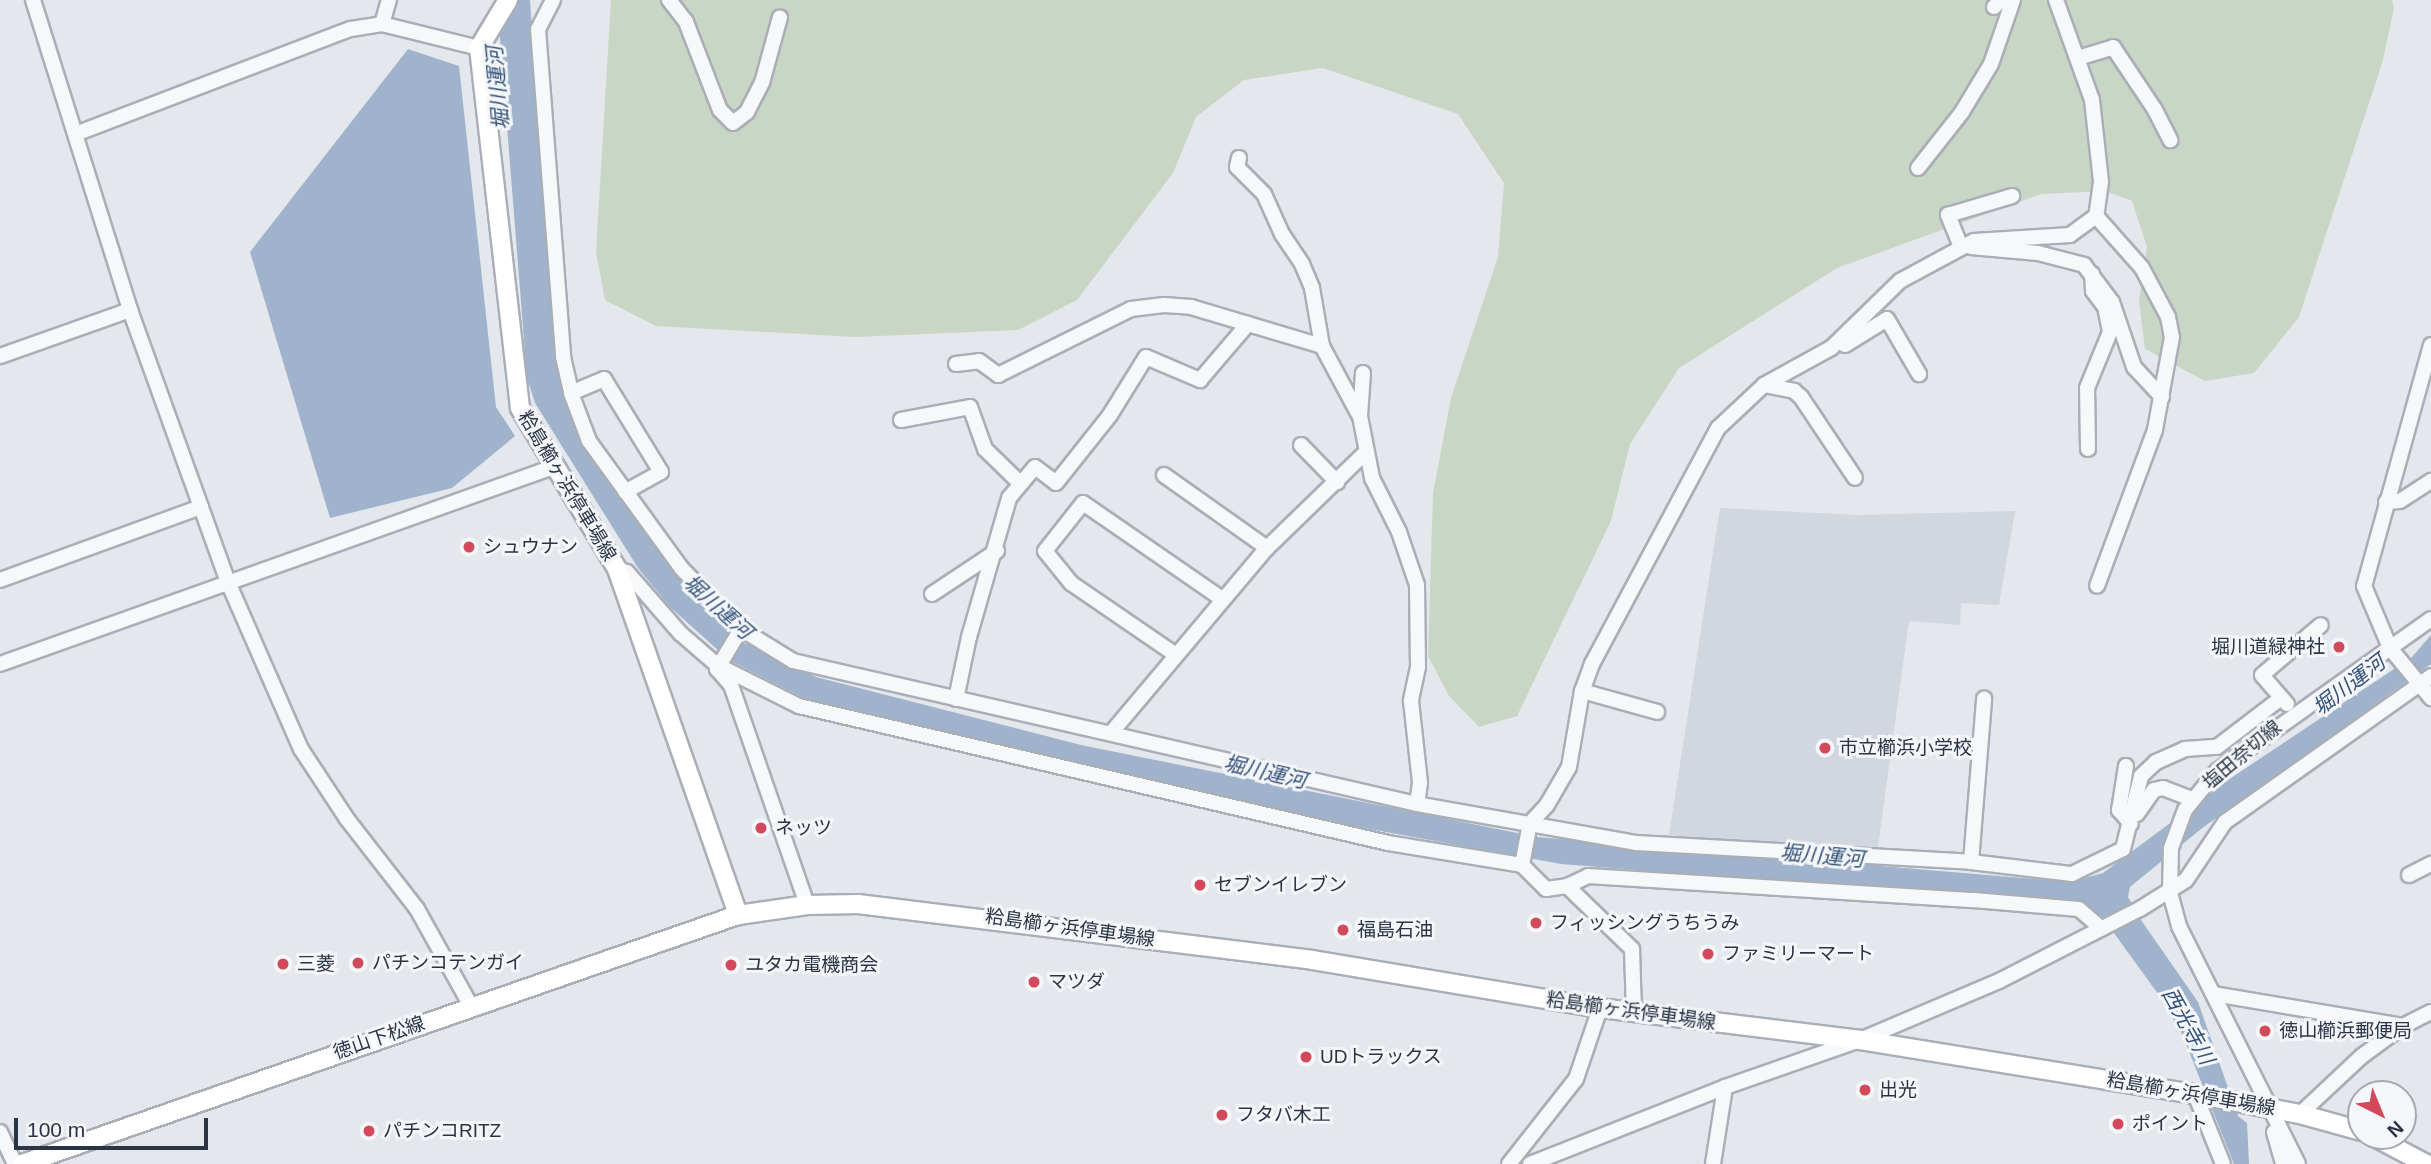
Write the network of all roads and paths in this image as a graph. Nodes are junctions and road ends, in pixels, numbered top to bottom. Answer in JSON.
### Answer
{"nodes":[{"id":1,"x":33,"y":0,"type":"edge"},
{"id":2,"x":389,"y":0,"type":"edge"},
{"id":3,"x":508,"y":0,"type":"edge"},
{"id":4,"x":553,"y":0,"type":"edge"},
{"id":5,"x":670,"y":0,"type":"edge"},
{"id":6,"x":2013,"y":0,"type":"edge"},
{"id":7,"x":2056,"y":0,"type":"edge"},
{"id":8,"x":780,"y":17,"type":"dead end"},
{"id":9,"x":382,"y":24,"type":"junction"},
{"id":10,"x":482,"y":40,"type":"junction"},
{"id":11,"x":2078,"y":58,"type":"junction"},
{"id":12,"x":78,"y":133,"type":"junction"},
{"id":13,"x":2170,"y":140,"type":"dead end"},
{"id":14,"x":1238,"y":158,"type":"dead end"},
{"id":15,"x":1918,"y":167,"type":"dead end"},
{"id":16,"x":2012,"y":197,"type":"dead end"},
{"id":17,"x":2096,"y":216,"type":"junction"},
{"id":18,"x":1961,"y":247,"type":"junction"},
{"id":19,"x":2092,"y":273,"type":"junction"},
{"id":20,"x":130,"y":310,"type":"junction"},
{"id":21,"x":1248,"y":324,"type":"junction"},
{"id":22,"x":2431,"y":345,"type":"edge"},
{"id":23,"x":1322,"y":346,"type":"junction"},
{"id":24,"x":1831,"y":348,"type":"junction"},
{"id":25,"x":0,"y":356,"type":"edge"},
{"id":26,"x":956,"y":364,"type":"dead end"},
{"id":27,"x":1363,"y":373,"type":"dead end"},
{"id":28,"x":1919,"y":374,"type":"dead end"},
{"id":29,"x":2426,"y":378,"type":"edge"},
{"id":30,"x":1764,"y":385,"type":"junction"},
{"id":31,"x":570,"y":393,"type":"junction"},
{"id":32,"x":2162,"y":397,"type":"junction"},
{"id":33,"x":1360,"y":416,"type":"junction"},
{"id":34,"x":901,"y":420,"type":"dead end"},
{"id":35,"x":1301,"y":445,"type":"dead end"},
{"id":36,"x":2088,"y":449,"type":"dead end"},
{"id":37,"x":1366,"y":452,"type":"junction"},
{"id":38,"x":556,"y":466,"type":"junction"},
{"id":39,"x":1164,"y":475,"type":"dead end"},
{"id":40,"x":1855,"y":478,"type":"dead end"},
{"id":41,"x":2431,"y":481,"type":"edge"},
{"id":42,"x":1337,"y":482,"type":"junction"},
{"id":43,"x":1021,"y":484,"type":"junction"},
{"id":44,"x":625,"y":492,"type":"junction"},
{"id":45,"x":2386,"y":502,"type":"junction"},
{"id":46,"x":201,"y":507,"type":"junction"},
{"id":47,"x":1267,"y":548,"type":"junction"},
{"id":48,"x":997,"y":551,"type":"junction"},
{"id":49,"x":617,"y":569,"type":"junction"},
{"id":50,"x":0,"y":580,"type":"edge"},
{"id":51,"x":228,"y":582,"type":"junction"},
{"id":52,"x":2097,"y":586,"type":"dead end"},
{"id":53,"x":932,"y":594,"type":"dead end"},
{"id":54,"x":1222,"y":599,"type":"junction"},
{"id":55,"x":2431,"y":619,"type":"edge"},
{"id":56,"x":2321,"y":625,"type":"dead end"},
{"id":57,"x":739,"y":631,"type":"junction"},
{"id":58,"x":2392,"y":651,"type":"junction"},
{"id":59,"x":1176,"y":655,"type":"junction"},
{"id":60,"x":718,"y":662,"type":"junction"},
{"id":61,"x":0,"y":663,"type":"edge"},
{"id":62,"x":2423,"y":680,"type":"edge"},
{"id":63,"x":1582,"y":691,"type":"junction"},
{"id":64,"x":2281,"y":698,"type":"junction"},
{"id":65,"x":2431,"y":698,"type":"edge"},
{"id":66,"x":956,"y":699,"type":"junction"},
{"id":67,"x":1984,"y":699,"type":"dead end"},
{"id":68,"x":1657,"y":712,"type":"dead end"},
{"id":69,"x":2295,"y":713,"type":"junction"},
{"id":70,"x":1111,"y":733,"type":"junction"},
{"id":71,"x":2126,"y":766,"type":"dead end"},
{"id":72,"x":1417,"y":804,"type":"junction"},
{"id":73,"x":2188,"y":804,"type":"junction"},
{"id":74,"x":2132,"y":824,"type":"junction"},
{"id":75,"x":1529,"y":826,"type":"junction"},
{"id":76,"x":1522,"y":862,"type":"junction"},
{"id":77,"x":1971,"y":862,"type":"junction"},
{"id":78,"x":2431,"y":864,"type":"edge"},
{"id":79,"x":2409,"y":875,"type":"dead end"},
{"id":80,"x":1567,"y":886,"type":"junction"},
{"id":81,"x":2169,"y":892,"type":"junction"},
{"id":82,"x":807,"y":905,"type":"junction"},
{"id":83,"x":738,"y":915,"type":"junction"},
{"id":84,"x":2102,"y":929,"type":"junction"},
{"id":85,"x":2214,"y":994,"type":"junction"},
{"id":86,"x":471,"y":1006,"type":"junction"},
{"id":87,"x":1600,"y":1009,"type":"junction"},
{"id":88,"x":2431,"y":1012,"type":"edge"},
{"id":89,"x":1634,"y":1013,"type":"junction"},
{"id":90,"x":2403,"y":1026,"type":"junction"},
{"id":91,"x":1860,"y":1040,"type":"junction"},
{"id":92,"x":1725,"y":1087,"type":"junction"},
{"id":93,"x":2195,"y":1094,"type":"junction"},
{"id":94,"x":2267,"y":1107,"type":"junction"},
{"id":95,"x":2300,"y":1114,"type":"junction"},
{"id":96,"x":2347,"y":1127,"type":"edge"},
{"id":97,"x":0,"y":1132,"type":"edge"},
{"id":98,"x":2400,"y":1150,"type":"edge"},
{"id":99,"x":15,"y":1164,"type":"edge"},
{"id":100,"x":22,"y":1164,"type":"edge"},
{"id":101,"x":1509,"y":1164,"type":"edge"},
{"id":102,"x":1530,"y":1164,"type":"edge"},
{"id":103,"x":1713,"y":1164,"type":"edge"},
{"id":104,"x":2223,"y":1164,"type":"edge"},
{"id":105,"x":2283,"y":1164,"type":"edge"},
{"id":106,"x":2298,"y":1164,"type":"edge"},
{"id":107,"x":2426,"y":1164,"type":"edge"}],
"edges":[{"from":1,"to":12,"type":"street"},
{"from":2,"to":9,"type":"street"},
{"from":3,"to":10,"type":"main road"},
{"from":4,"to":31,"type":"street"},
{"from":5,"to":8,"type":"street"},
{"from":6,"to":15,"type":"street"},
{"from":7,"to":11,"type":"street"},
{"from":9,"to":10,"type":"street"},
{"from":9,"to":12,"type":"street"},
{"from":10,"to":38,"type":"main road","name":"粭島櫛ヶ浜停車場線"},
{"from":11,"to":13,"type":"street"},
{"from":11,"to":17,"type":"street"},
{"from":12,"to":20,"type":"street"},
{"from":14,"to":23,"type":"street"},
{"from":16,"to":18,"type":"street"},
{"from":17,"to":18,"type":"street"},
{"from":17,"to":32,"type":"street"},
{"from":18,"to":19,"type":"street"},
{"from":18,"to":24,"type":"street"},
{"from":19,"to":32,"type":"street"},
{"from":19,"to":36,"type":"street"},
{"from":20,"to":25,"type":"street"},
{"from":20,"to":46,"type":"street"},
{"from":21,"to":23,"type":"street"},
{"from":21,"to":26,"type":"street"},
{"from":21,"to":43,"type":"street"},
{"from":22,"to":29,"type":"street"},
{"from":23,"to":33,"type":"street"},
{"from":24,"to":28,"type":"street"},
{"from":24,"to":30,"type":"street"},
{"from":27,"to":33,"type":"street"},
{"from":29,"to":45,"type":"street"},
{"from":30,"to":40,"type":"street"},
{"from":30,"to":63,"type":"street"},
{"from":31,"to":44,"type":"street"},
{"from":31,"to":44,"type":"street"},
{"from":32,"to":52,"type":"street"},
{"from":33,"to":37,"type":"street"},
{"from":34,"to":43,"type":"street"},
{"from":35,"to":42,"type":"street"},
{"from":37,"to":42,"type":"street"},
{"from":37,"to":72,"type":"street"},
{"from":38,"to":49,"type":"main road","name":"粭島櫛ヶ浜停車場線"},
{"from":38,"to":51,"type":"street"},
{"from":39,"to":47,"type":"street"},
{"from":41,"to":45,"type":"street"},
{"from":42,"to":47,"type":"street"},
{"from":43,"to":48,"type":"street"},
{"from":44,"to":57,"type":"street"},
{"from":45,"to":58,"type":"street"},
{"from":46,"to":50,"type":"street"},
{"from":46,"to":51,"type":"street"},
{"from":47,"to":54,"type":"street"},
{"from":48,"to":53,"type":"street"},
{"from":48,"to":66,"type":"street"},
{"from":49,"to":60,"type":"street"},
{"from":49,"to":83,"type":"main road","name":"粭島櫛ヶ浜停車場線"},
{"from":51,"to":61,"type":"street"},
{"from":51,"to":86,"type":"street"},
{"from":54,"to":59,"type":"street"},
{"from":54,"to":59,"type":"street"},
{"from":55,"to":58,"type":"street","name":"塩田奈切線"},
{"from":56,"to":64,"type":"street"},
{"from":57,"to":60,"type":"street"},
{"from":57,"to":66,"type":"street"},
{"from":58,"to":62,"type":"street"},
{"from":58,"to":69,"type":"street","name":"塩田奈切線"},
{"from":59,"to":70,"type":"street"},
{"from":60,"to":76,"type":"street"},
{"from":60,"to":82,"type":"street"},
{"from":62,"to":65,"type":"street"},
{"from":62,"to":81,"type":"street"},
{"from":63,"to":68,"type":"street"},
{"from":63,"to":75,"type":"street"},
{"from":64,"to":69,"type":"street"},
{"from":64,"to":74,"type":"street"},
{"from":66,"to":70,"type":"street"},
{"from":67,"to":77,"type":"street"},
{"from":69,"to":73,"type":"street","name":"塩田奈切線"},
{"from":70,"to":72,"type":"street"},
{"from":71,"to":74,"type":"street"},
{"from":72,"to":75,"type":"street"},
{"from":73,"to":74,"type":"street"},
{"from":73,"to":81,"type":"street","name":"塩田奈切線"},
{"from":74,"to":77,"type":"street"},
{"from":75,"to":76,"type":"street"},
{"from":75,"to":77,"type":"street"},
{"from":76,"to":80,"type":"street"},
{"from":78,"to":79,"type":"street"},
{"from":80,"to":84,"type":"street"},
{"from":80,"to":89,"type":"street"},
{"from":81,"to":84,"type":"street"},
{"from":81,"to":85,"type":"street","name":"塩田奈切線"},
{"from":82,"to":83,"type":"main road","name":"粭島櫛ヶ浜停車場線"},
{"from":82,"to":87,"type":"main road","name":"粭島櫛ヶ浜停車場線"},
{"from":83,"to":86,"type":"main road","name":"徳山下松線"},
{"from":84,"to":91,"type":"street"},
{"from":85,"to":90,"type":"street"},
{"from":85,"to":94,"type":"street","name":"塩田奈切線"},
{"from":86,"to":100,"type":"main road","name":"徳山下松線"},
{"from":87,"to":89,"type":"main road","name":"粭島櫛ヶ浜停車場線"},
{"from":87,"to":101,"type":"street"},
{"from":88,"to":90,"type":"street"},
{"from":89,"to":91,"type":"main road","name":"粭島櫛ヶ浜停車場線"},
{"from":90,"to":95,"type":"street"},
{"from":91,"to":92,"type":"street"},
{"from":91,"to":93,"type":"main road","name":"粭島櫛ヶ浜停車場線"},
{"from":92,"to":102,"type":"street"},
{"from":92,"to":103,"type":"street"},
{"from":93,"to":94,"type":"main road","name":"粭島櫛ヶ浜停車場線"},
{"from":93,"to":104,"type":"street"},
{"from":94,"to":95,"type":"main road","name":"粭島櫛ヶ浜停車場線"},
{"from":94,"to":105,"type":"street"},
{"from":94,"to":106,"type":"street"},
{"from":95,"to":96,"type":"main road","name":"粭島櫛ヶ浜停車場線"},
{"from":97,"to":99,"type":"street"},
{"from":98,"to":107,"type":"main road"}]}
